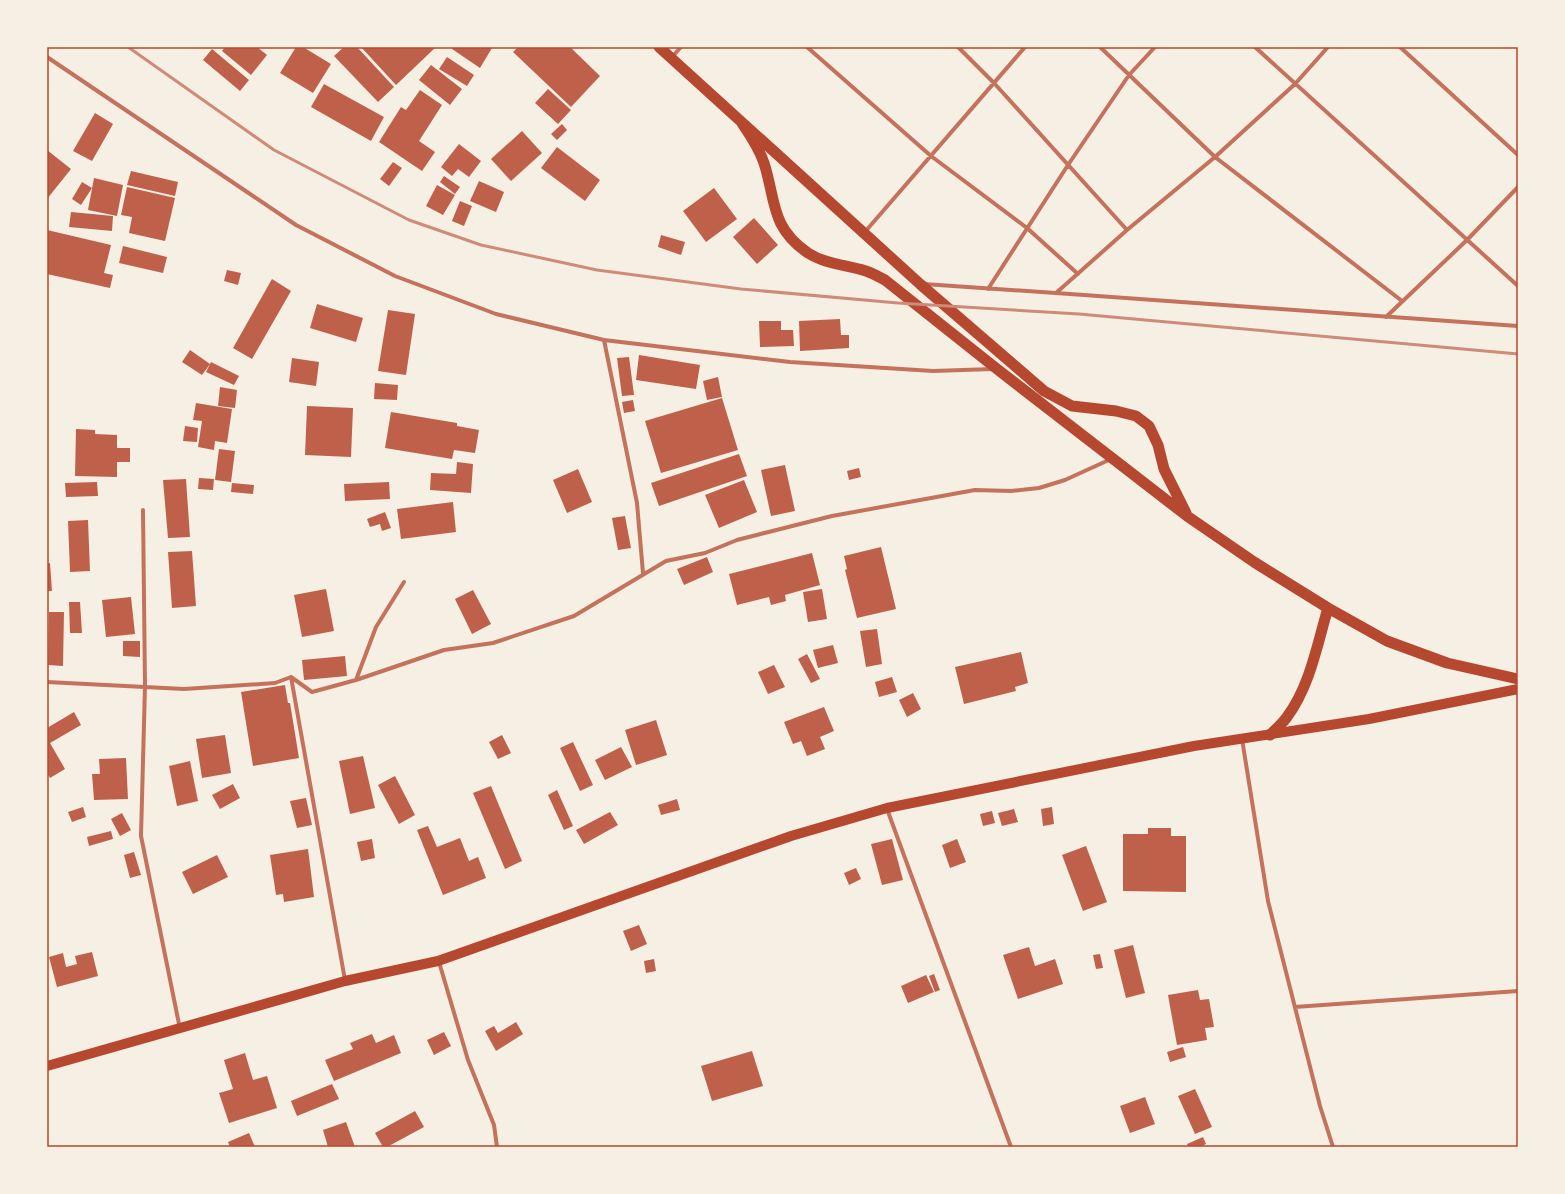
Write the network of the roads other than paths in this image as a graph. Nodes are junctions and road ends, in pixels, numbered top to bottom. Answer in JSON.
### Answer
{"nodes":[{"id":1,"x":660,"y":47,"type":"edge"},
{"id":2,"x":681,"y":47,"type":"edge"},
{"id":3,"x":807,"y":47,"type":"edge"},
{"id":4,"x":958,"y":47,"type":"edge"},
{"id":5,"x":1025,"y":47,"type":"edge"},
{"id":6,"x":1100,"y":47,"type":"edge"},
{"id":7,"x":1155,"y":47,"type":"edge"},
{"id":8,"x":1255,"y":47,"type":"edge"},
{"id":9,"x":1328,"y":47,"type":"edge"},
{"id":10,"x":1400,"y":47,"type":"edge"},
{"id":11,"x":47,"y":56,"type":"edge"},
{"id":12,"x":671,"y":58,"type":"junction"},
{"id":13,"x":1129,"y":75,"type":"junction"},
{"id":14,"x":994,"y":83,"type":"junction"},
{"id":15,"x":1295,"y":84,"type":"junction"},
{"id":16,"x":742,"y":123,"type":"junction"},
{"id":17,"x":1518,"y":154,"type":"edge"},
{"id":18,"x":931,"y":156,"type":"junction"},
{"id":19,"x":1215,"y":158,"type":"junction"},
{"id":20,"x":1068,"y":165,"type":"junction"},
{"id":21,"x":1518,"y":187,"type":"edge"},
{"id":22,"x":1028,"y":228,"type":"junction"},
{"id":23,"x":1127,"y":230,"type":"junction"},
{"id":24,"x":864,"y":234,"type":"junction"},
{"id":25,"x":1467,"y":240,"type":"junction"},
{"id":26,"x":1078,"y":274,"type":"junction"},
{"id":27,"x":920,"y":284,"type":"junction"},
{"id":28,"x":1518,"y":286,"type":"edge"},
{"id":29,"x":988,"y":289,"type":"junction"},
{"id":30,"x":1056,"y":293,"type":"junction"},
{"id":31,"x":1402,"y":301,"type":"junction"},
{"id":32,"x":1386,"y":317,"type":"junction"},
{"id":33,"x":1518,"y":326,"type":"edge"},
{"id":34,"x":604,"y":340,"type":"junction"},
{"id":35,"x":997,"y":369,"type":"junction"},
{"id":36,"x":1113,"y":458,"type":"junction"},
{"id":37,"x":143,"y":510,"type":"dead end"},
{"id":38,"x":1187,"y":516,"type":"junction"},
{"id":39,"x":643,"y":573,"type":"junction"},
{"id":40,"x":404,"y":582,"type":"dead end"},
{"id":41,"x":1328,"y":608,"type":"junction"},
{"id":42,"x":291,"y":677,"type":"junction"},
{"id":43,"x":1518,"y":679,"type":"edge"},
{"id":44,"x":356,"y":680,"type":"junction"},
{"id":45,"x":47,"y":682,"type":"edge"},
{"id":46,"x":144,"y":686,"type":"junction"},
{"id":47,"x":1518,"y":689,"type":"edge"},
{"id":48,"x":1270,"y":735,"type":"junction"},
{"id":49,"x":1242,"y":739,"type":"junction"},
{"id":50,"x":887,"y":808,"type":"junction"},
{"id":51,"x":438,"y":961,"type":"junction"},
{"id":52,"x":345,"y":981,"type":"junction"},
{"id":53,"x":1518,"y":991,"type":"edge"},
{"id":54,"x":1295,"y":1007,"type":"junction"},
{"id":55,"x":180,"y":1029,"type":"junction"},
{"id":56,"x":47,"y":1066,"type":"edge"},
{"id":57,"x":497,"y":1147,"type":"edge"},
{"id":58,"x":1011,"y":1147,"type":"edge"},
{"id":59,"x":1333,"y":1147,"type":"edge"}],
"edges":[{"from":1,"to":12,"type":"highway"},
{"from":2,"to":12,"type":"street"},
{"from":3,"to":18,"type":"street"},
{"from":4,"to":14,"type":"street"},
{"from":5,"to":14,"type":"street"},
{"from":6,"to":13,"type":"street"},
{"from":7,"to":13,"type":"street"},
{"from":8,"to":15,"type":"street"},
{"from":9,"to":15,"type":"street"},
{"from":10,"to":17,"type":"street"},
{"from":11,"to":34,"type":"street"},
{"from":12,"to":16,"type":"highway"},
{"from":13,"to":19,"type":"street"},
{"from":13,"to":20,"type":"street"},
{"from":14,"to":18,"type":"street"},
{"from":14,"to":20,"type":"street"},
{"from":15,"to":19,"type":"street"},
{"from":15,"to":25,"type":"street"},
{"from":16,"to":24,"type":"highway"},
{"from":16,"to":35,"type":"highway"},
{"from":18,"to":22,"type":"street"},
{"from":18,"to":24,"type":"street"},
{"from":19,"to":23,"type":"street"},
{"from":19,"to":31,"type":"street"},
{"from":20,"to":22,"type":"street"},
{"from":20,"to":23,"type":"street"},
{"from":21,"to":25,"type":"street"},
{"from":22,"to":26,"type":"street"},
{"from":22,"to":29,"type":"street"},
{"from":23,"to":26,"type":"street"},
{"from":24,"to":27,"type":"highway"},
{"from":25,"to":28,"type":"street"},
{"from":25,"to":31,"type":"street"},
{"from":26,"to":30,"type":"street"},
{"from":27,"to":29,"type":"street"},
{"from":27,"to":38,"type":"highway"},
{"from":29,"to":30,"type":"street"},
{"from":30,"to":32,"type":"street"},
{"from":31,"to":32,"type":"street"},
{"from":32,"to":33,"type":"street"},
{"from":34,"to":35,"type":"street"},
{"from":34,"to":39,"type":"street"},
{"from":35,"to":36,"type":"highway"},
{"from":36,"to":38,"type":"highway"},
{"from":36,"to":39,"type":"street"},
{"from":37,"to":46,"type":"street"},
{"from":38,"to":41,"type":"highway"},
{"from":39,"to":44,"type":"street"},
{"from":40,"to":44,"type":"street"},
{"from":41,"to":43,"type":"highway"},
{"from":41,"to":48,"type":"highway"},
{"from":42,"to":44,"type":"street"},
{"from":42,"to":46,"type":"street"},
{"from":42,"to":52,"type":"street"},
{"from":45,"to":46,"type":"street"},
{"from":46,"to":55,"type":"street"},
{"from":47,"to":48,"type":"main road"},
{"from":48,"to":49,"type":"main road"},
{"from":49,"to":50,"type":"main road"},
{"from":49,"to":54,"type":"street"},
{"from":50,"to":51,"type":"main road"},
{"from":50,"to":58,"type":"street"},
{"from":51,"to":52,"type":"main road"},
{"from":51,"to":57,"type":"street"},
{"from":52,"to":55,"type":"main road"},
{"from":53,"to":54,"type":"street"},
{"from":54,"to":59,"type":"street"},
{"from":55,"to":56,"type":"main road"}]}
